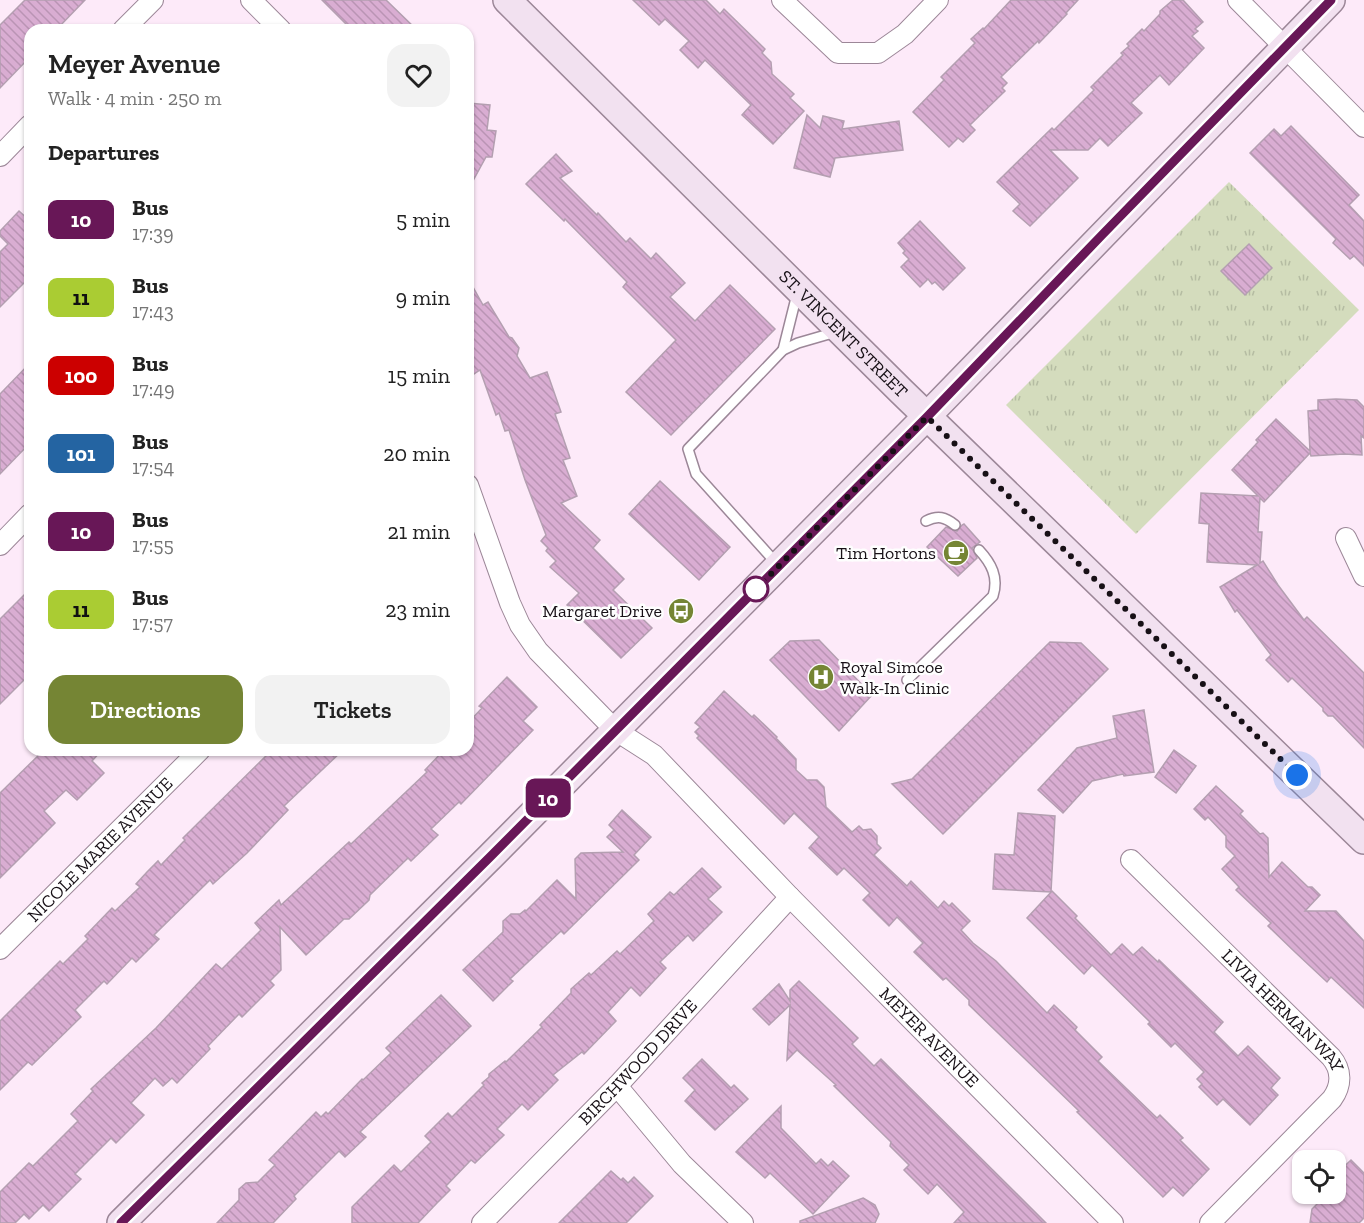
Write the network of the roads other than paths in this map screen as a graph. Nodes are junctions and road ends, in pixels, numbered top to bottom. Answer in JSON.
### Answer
{"nodes":[{"id":1,"x":153,"y":0,"type":"edge"},
{"id":2,"x":250,"y":0,"type":"edge"},
{"id":3,"x":507,"y":0,"type":"edge"},
{"id":4,"x":782,"y":0,"type":"edge"},
{"id":5,"x":938,"y":0,"type":"edge"},
{"id":6,"x":1238,"y":0,"type":"edge"},
{"id":7,"x":1331,"y":0,"type":"edge"},
{"id":8,"x":129,"y":24,"type":"edge"},
{"id":9,"x":275,"y":24,"type":"edge"},
{"id":10,"x":1286,"y":46,"type":"junction"},
{"id":11,"x":1364,"y":127,"type":"edge"},
{"id":12,"x":24,"y":131,"type":"edge"},
{"id":13,"x":0,"y":156,"type":"edge"},
{"id":14,"x":798,"y":288,"type":"junction"},
{"id":15,"x":841,"y":331,"type":"junction"},
{"id":16,"x":783,"y":350,"type":"junction"},
{"id":17,"x":927,"y":417,"type":"junction"},
{"id":18,"x":24,"y":520,"type":"edge"},
{"id":19,"x":474,"y":520,"type":"edge"},
{"id":20,"x":926,"y":522,"type":"dead end"},
{"id":21,"x":956,"y":525,"type":"dead end"},
{"id":22,"x":1346,"y":538,"type":"dead end"},
{"id":23,"x":0,"y":545,"type":"edge"},
{"id":24,"x":979,"y":550,"type":"dead end"},
{"id":25,"x":779,"y":566,"type":"junction"},
{"id":26,"x":1364,"y":576,"type":"edge"},
{"id":27,"x":907,"y":681,"type":"dead end"},
{"id":28,"x":615,"y":730,"type":"junction"},
{"id":29,"x":194,"y":756,"type":"edge"},
{"id":30,"x":1364,"y":840,"type":"edge"},
{"id":31,"x":1131,"y":860,"type":"dead end"},
{"id":32,"x":790,"y":897,"type":"junction"},
{"id":33,"x":0,"y":950,"type":"edge"},
{"id":34,"x":617,"y":1086,"type":"junction"},
{"id":35,"x":121,"y":1223,"type":"edge"},
{"id":36,"x":482,"y":1223,"type":"edge"},
{"id":37,"x":743,"y":1223,"type":"edge"},
{"id":38,"x":1113,"y":1223,"type":"edge"},
{"id":39,"x":1210,"y":1223,"type":"edge"}],
"edges":[{"from":1,"to":8,"type":"street"},
{"from":2,"to":9,"type":"street"},
{"from":3,"to":14,"type":"street","name":"ST. VINCENT STREET"},
{"from":4,"to":5,"type":"street"},
{"from":6,"to":10,"type":"street"},
{"from":7,"to":10,"type":"street"},
{"from":10,"to":11,"type":"street"},
{"from":10,"to":17,"type":"street"},
{"from":12,"to":13,"type":"street"},
{"from":14,"to":15,"type":"street","name":"ST. VINCENT STREET"},
{"from":14,"to":16,"type":"lane"},
{"from":15,"to":16,"type":"lane"},
{"from":15,"to":17,"type":"street","name":"ST. VINCENT STREET"},
{"from":16,"to":25,"type":"lane"},
{"from":17,"to":25,"type":"street"},
{"from":17,"to":30,"type":"street","name":"ST. VINCENT STREET"},
{"from":18,"to":23,"type":"street"},
{"from":19,"to":28,"type":"street"},
{"from":20,"to":21,"type":"lane"},
{"from":22,"to":26,"type":"street"},
{"from":24,"to":27,"type":"lane"},
{"from":25,"to":28,"type":"street"},
{"from":28,"to":32,"type":"street","name":"MEYER AVENUE"},
{"from":28,"to":35,"type":"street"},
{"from":29,"to":33,"type":"street","name":"NICOLE MARIE AVENUE"},
{"from":31,"to":39,"type":"street","name":"LIVIA HERMAN WAY"},
{"from":32,"to":34,"type":"street","name":"BIRCHWOOD DRIVE"},
{"from":32,"to":38,"type":"street","name":"MEYER AVENUE"},
{"from":34,"to":36,"type":"street","name":"BIRCHWOOD DRIVE"},
{"from":34,"to":37,"type":"street"}]}
